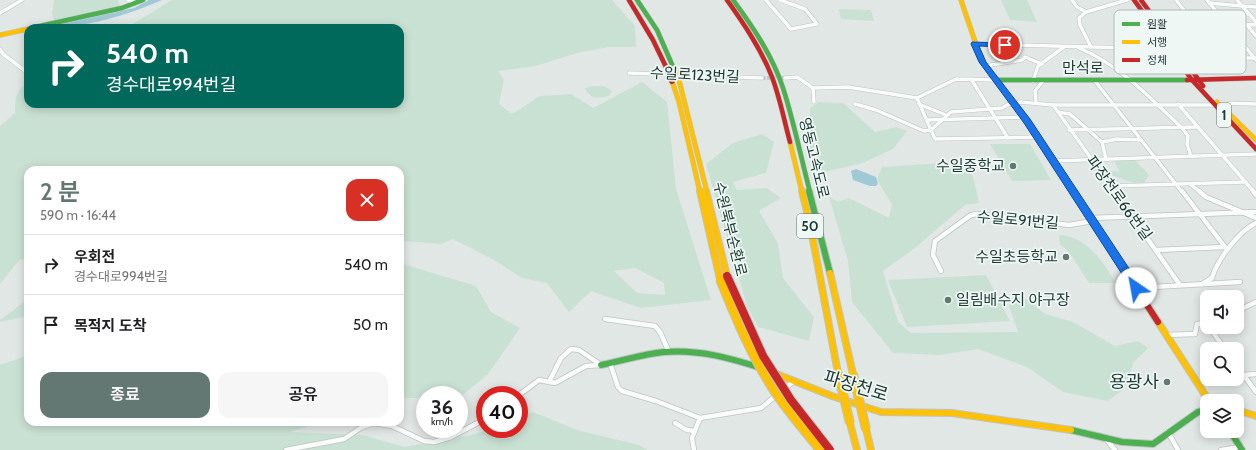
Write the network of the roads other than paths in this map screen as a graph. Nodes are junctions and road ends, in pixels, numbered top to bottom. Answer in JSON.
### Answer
{"nodes":[{"id":1,"x":22,"y":0,"type":"edge"},
{"id":2,"x":128,"y":0,"type":"edge"},
{"id":3,"x":143,"y":0,"type":"edge"},
{"id":4,"x":629,"y":0,"type":"edge"},
{"id":5,"x":637,"y":0,"type":"edge"},
{"id":6,"x":727,"y":0,"type":"edge"},
{"id":7,"x":733,"y":0,"type":"edge"},
{"id":8,"x":766,"y":0,"type":"edge"},
{"id":9,"x":780,"y":0,"type":"edge"},
{"id":10,"x":960,"y":0,"type":"edge"},
{"id":11,"x":1072,"y":0,"type":"edge"},
{"id":12,"x":1127,"y":0,"type":"edge"},
{"id":13,"x":1134,"y":0,"type":"edge"},
{"id":14,"x":1141,"y":0,"type":"edge"},
{"id":15,"x":1176,"y":0,"type":"edge"},
{"id":16,"x":1206,"y":0,"type":"edge"},
{"id":17,"x":1237,"y":0,"type":"edge"},
{"id":18,"x":136,"y":3,"type":"junction"},
{"id":19,"x":1209,"y":3,"type":"junction"},
{"id":20,"x":1242,"y":6,"type":"junction"},
{"id":21,"x":1256,"y":7,"type":"edge"},
{"id":22,"x":1141,"y":10,"type":"edge"},
{"id":23,"x":1148,"y":10,"type":"edge"},
{"id":24,"x":1184,"y":10,"type":"edge"},
{"id":25,"x":1215,"y":10,"type":"edge"},
{"id":26,"x":1246,"y":10,"type":"edge"},
{"id":27,"x":1246,"y":11,"type":"edge"},
{"id":28,"x":1086,"y":12,"type":"junction"},
{"id":29,"x":0,"y":13,"type":"edge"},
{"id":30,"x":1246,"y":14,"type":"edge"},
{"id":31,"x":1249,"y":14,"type":"junction"},
{"id":32,"x":1256,"y":23,"type":"edge"},
{"id":33,"x":46,"y":24,"type":"edge"},
{"id":34,"x":1246,"y":24,"type":"joint"},
{"id":35,"x":24,"y":29,"type":"edge"},
{"id":36,"x":0,"y":35,"type":"edge"},
{"id":37,"x":1256,"y":36,"type":"edge"},
{"id":38,"x":974,"y":44,"type":"junction"},
{"id":39,"x":1064,"y":47,"type":"junction"},
{"id":40,"x":1077,"y":47,"type":"junction"},
{"id":41,"x":1091,"y":47,"type":"junction"},
{"id":42,"x":1246,"y":47,"type":"edge"},
{"id":43,"x":1114,"y":48,"type":"edge"},
{"id":44,"x":0,"y":49,"type":"edge"},
{"id":45,"x":1255,"y":58,"type":"edge"},
{"id":46,"x":1042,"y":64,"type":"junction"},
{"id":47,"x":985,"y":66,"type":"junction"},
{"id":48,"x":1114,"y":67,"type":"edge"},
{"id":49,"x":670,"y":69,"type":"junction"},
{"id":50,"x":24,"y":70,"type":"edge"},
{"id":51,"x":628,"y":73,"type":"dead end"},
{"id":52,"x":1123,"y":74,"type":"edge"},
{"id":53,"x":1190,"y":74,"type":"edge"},
{"id":54,"x":762,"y":78,"type":"tunnel mouth"},
{"id":55,"x":785,"y":78,"type":"tunnel mouth"},
{"id":56,"x":1256,"y":78,"type":"edge"},
{"id":57,"x":971,"y":79,"type":"junction"},
{"id":58,"x":996,"y":80,"type":"junction"},
{"id":59,"x":1195,"y":80,"type":"junction"},
{"id":60,"x":1033,"y":81,"type":"junction"},
{"id":61,"x":1043,"y":81,"type":"junction"},
{"id":62,"x":1095,"y":81,"type":"junction"},
{"id":63,"x":1133,"y":81,"type":"junction"},
{"id":64,"x":813,"y":88,"type":"junction"},
{"id":65,"x":917,"y":98,"type":"junction"},
{"id":66,"x":814,"y":102,"type":"dead end"},
{"id":67,"x":1036,"y":102,"type":"junction"},
{"id":68,"x":1014,"y":103,"type":"junction"},
{"id":69,"x":1217,"y":103,"type":"junction"},
{"id":70,"x":855,"y":104,"type":"dead end"},
{"id":71,"x":919,"y":104,"type":"junction"},
{"id":72,"x":1114,"y":104,"type":"junction"},
{"id":73,"x":1156,"y":104,"type":"junction"},
{"id":74,"x":1178,"y":104,"type":"junction"},
{"id":75,"x":1256,"y":104,"type":"edge"},
{"id":76,"x":1053,"y":105,"type":"junction"},
{"id":77,"x":990,"y":108,"type":"junction"},
{"id":78,"x":1058,"y":112,"type":"junction"},
{"id":79,"x":946,"y":115,"type":"junction"},
{"id":80,"x":1024,"y":117,"type":"junction"},
{"id":81,"x":996,"y":118,"type":"junction"},
{"id":82,"x":943,"y":119,"type":"junction"},
{"id":83,"x":927,"y":120,"type":"junction"},
{"id":84,"x":1197,"y":127,"type":"junction"},
{"id":85,"x":1182,"y":128,"type":"junction"},
{"id":86,"x":931,"y":130,"type":"junction"},
{"id":87,"x":1069,"y":130,"type":"junction"},
{"id":88,"x":1088,"y":130,"type":"junction"},
{"id":89,"x":1133,"y":130,"type":"junction"},
{"id":90,"x":1008,"y":138,"type":"junction"},
{"id":91,"x":1038,"y":138,"type":"junction"},
{"id":92,"x":1141,"y":140,"type":"junction"},
{"id":93,"x":1256,"y":140,"type":"edge"},
{"id":94,"x":1102,"y":142,"type":"junction"},
{"id":95,"x":1256,"y":149,"type":"edge"},
{"id":96,"x":1256,"y":154,"type":"edge"},
{"id":97,"x":1191,"y":156,"type":"junction"},
{"id":98,"x":1223,"y":156,"type":"junction"},
{"id":99,"x":1155,"y":157,"type":"junction"},
{"id":100,"x":1106,"y":159,"type":"junction"},
{"id":101,"x":1090,"y":160,"type":"junction"},
{"id":102,"x":1053,"y":161,"type":"junction"},
{"id":103,"x":1246,"y":182,"type":"junction"},
{"id":104,"x":1190,"y":184,"type":"junction"},
{"id":105,"x":1176,"y":185,"type":"junction"},
{"id":106,"x":1112,"y":186,"type":"junction"},
{"id":107,"x":1256,"y":194,"type":"edge"},
{"id":108,"x":1245,"y":212,"type":"junction"},
{"id":109,"x":1256,"y":212,"type":"edge"},
{"id":110,"x":1200,"y":214,"type":"junction"},
{"id":111,"x":1132,"y":216,"type":"junction"},
{"id":112,"x":1256,"y":218,"type":"edge"},
{"id":113,"x":1092,"y":219,"type":"junction"},
{"id":114,"x":1256,"y":223,"type":"edge"},
{"id":115,"x":1156,"y":250,"type":"junction"},
{"id":116,"x":941,"y":271,"type":"dead end"},
{"id":117,"x":724,"y":278,"type":"junction"},
{"id":118,"x":1240,"y":282,"type":"dead end"},
{"id":119,"x":1202,"y":284,"type":"junction"},
{"id":120,"x":1180,"y":285,"type":"junction"},
{"id":121,"x":1136,"y":288,"type":"junction"},
{"id":122,"x":1256,"y":302,"type":"edge"},
{"id":123,"x":1244,"y":308,"type":"edge"},
{"id":124,"x":605,"y":319,"type":"dead end"},
{"id":125,"x":1200,"y":324,"type":"edge"},
{"id":126,"x":1166,"y":335,"type":"junction"},
{"id":127,"x":669,"y":352,"type":"junction"},
{"id":128,"x":610,"y":363,"type":"junction"},
{"id":129,"x":601,"y":365,"type":"junction"},
{"id":130,"x":1256,"y":374,"type":"edge"},
{"id":131,"x":1244,"y":375,"type":"joint"},
{"id":132,"x":794,"y":381,"type":"junction"},
{"id":133,"x":549,"y":382,"type":"junction"},
{"id":134,"x":528,"y":388,"type":"edge"},
{"id":135,"x":1256,"y":392,"type":"edge"},
{"id":136,"x":1205,"y":394,"type":"edge"},
{"id":137,"x":1200,"y":411,"type":"edge"},
{"id":138,"x":1244,"y":412,"type":"edge"},
{"id":139,"x":1256,"y":416,"type":"edge"},
{"id":140,"x":700,"y":418,"type":"junction"},
{"id":141,"x":675,"y":423,"type":"dead end"},
{"id":142,"x":476,"y":424,"type":"edge"},
{"id":143,"x":365,"y":426,"type":"edge"},
{"id":144,"x":392,"y":426,"type":"edge"},
{"id":145,"x":695,"y":431,"type":"junction"},
{"id":146,"x":1168,"y":432,"type":"junction"},
{"id":147,"x":1235,"y":438,"type":"edge"},
{"id":148,"x":1105,"y":439,"type":"junction"},
{"id":149,"x":1241,"y":448,"type":"edge"},
{"id":150,"x":286,"y":450,"type":"edge"},
{"id":151,"x":694,"y":450,"type":"edge"},
{"id":152,"x":820,"y":450,"type":"edge"},
{"id":153,"x":830,"y":450,"type":"edge"},
{"id":154,"x":857,"y":450,"type":"edge"},
{"id":155,"x":871,"y":450,"type":"edge"},
{"id":156,"x":1115,"y":450,"type":"edge"},
{"id":157,"x":1178,"y":450,"type":"edge"},
{"id":158,"x":1221,"y":450,"type":"edge"}],
"edges":[{"from":1,"to":29,"type":"street"},
{"from":2,"to":18,"type":"street"},
{"from":3,"to":18,"type":"main road"},
{"from":4,"to":49,"type":"main road","name":"수원북부순환로"},
{"from":5,"to":49,"type":"main road","name":"수원북부순환로"},
{"from":6,"to":154,"type":"main road","name":"영동고속도로","number":"50","bridge":true},
{"from":7,"to":155,"type":"main road","name":"영동고속도로","number":"50","bridge":true},
{"from":8,"to":9,"type":"street"},
{"from":10,"to":38,"type":"main road"},
{"from":11,"to":28,"type":"street"},
{"from":12,"to":28,"type":"street"},
{"from":13,"to":22,"type":"main road","number":"1"},
{"from":14,"to":23,"type":"main road","number":"1"},
{"from":15,"to":24,"type":"street"},
{"from":16,"to":19,"type":"street"},
{"from":17,"to":20,"type":"street"},
{"from":18,"to":33,"type":"main road"},
{"from":19,"to":20,"type":"street"},
{"from":19,"to":25,"type":"street"},
{"from":20,"to":21,"type":"street"},
{"from":20,"to":26,"type":"street"},
{"from":27,"to":31,"type":"street"},
{"from":28,"to":41,"type":"street"},
{"from":30,"to":31,"type":"street"},
{"from":31,"to":32,"type":"street"},
{"from":32,"to":34,"type":"street"},
{"from":34,"to":37,"type":"street"},
{"from":35,"to":36,"type":"main road"},
{"from":38,"to":39,"type":"street"},
{"from":38,"to":47,"type":"main road"},
{"from":39,"to":40,"type":"street"},
{"from":39,"to":46,"type":"street"},
{"from":40,"to":41,"type":"street"},
{"from":40,"to":48,"type":"street"},
{"from":41,"to":43,"type":"street"},
{"from":42,"to":45,"type":"street"},
{"from":44,"to":50,"type":"street"},
{"from":46,"to":47,"type":"street"},
{"from":46,"to":60,"type":"street","name":"만석로"},
{"from":47,"to":58,"type":"main road"},
{"from":49,"to":117,"type":"main road","name":"수원북부순환로","bridge":true},
{"from":51,"to":54,"type":"street","name":"수일로123번길"},
{"from":52,"to":63,"type":"street"},
{"from":53,"to":59,"type":"main road","number":"1"},
{"from":55,"to":64,"type":"street"},
{"from":56,"to":59,"type":"main road","name":"만석로"},
{"from":57,"to":58,"type":"street"},
{"from":57,"to":65,"type":"street"},
{"from":57,"to":77,"type":"street"},
{"from":58,"to":60,"type":"main road","name":"만석로"},
{"from":58,"to":68,"type":"main road"},
{"from":59,"to":63,"type":"main road","name":"만석로"},
{"from":59,"to":69,"type":"main road","number":"1"},
{"from":59,"to":69,"type":"main road","number":"1"},
{"from":60,"to":61,"type":"main road","name":"만석로"},
{"from":61,"to":62,"type":"main road","name":"만석로"},
{"from":61,"to":67,"type":"street"},
{"from":62,"to":63,"type":"main road","name":"만석로"},
{"from":62,"to":72,"type":"street"},
{"from":63,"to":73,"type":"street"},
{"from":64,"to":65,"type":"street"},
{"from":64,"to":66,"type":"street"},
{"from":65,"to":71,"type":"street"},
{"from":67,"to":68,"type":"street"},
{"from":67,"to":76,"type":"street"},
{"from":68,"to":77,"type":"street"},
{"from":68,"to":80,"type":"main road"},
{"from":69,"to":74,"type":"street"},
{"from":69,"to":75,"type":"street"},
{"from":69,"to":93,"type":"main road","number":"1"},
{"from":69,"to":95,"type":"main road","number":"1"},
{"from":70,"to":86,"type":"street"},
{"from":71,"to":79,"type":"street"},
{"from":71,"to":83,"type":"street"},
{"from":72,"to":73,"type":"street"},
{"from":72,"to":76,"type":"street"},
{"from":72,"to":89,"type":"street"},
{"from":73,"to":74,"type":"street"},
{"from":73,"to":85,"type":"street"},
{"from":74,"to":84,"type":"street"},
{"from":76,"to":78,"type":"street","name":"파장천로66번길"},
{"from":77,"to":79,"type":"street"},
{"from":77,"to":81,"type":"street"},
{"from":78,"to":87,"type":"street","name":"파장천로66번길"},
{"from":78,"to":88,"type":"street"},
{"from":79,"to":82,"type":"street"},
{"from":80,"to":81,"type":"street"},
{"from":80,"to":91,"type":"main road"},
{"from":81,"to":82,"type":"street"},
{"from":81,"to":90,"type":"street"},
{"from":82,"to":83,"type":"street"},
{"from":82,"to":86,"type":"street"},
{"from":83,"to":86,"type":"street"},
{"from":84,"to":85,"type":"street"},
{"from":84,"to":98,"type":"street"},
{"from":85,"to":89,"type":"street"},
{"from":85,"to":97,"type":"street"},
{"from":86,"to":90,"type":"street"},
{"from":87,"to":88,"type":"street"},
{"from":87,"to":101,"type":"street","name":"파장천로66번길"},
{"from":88,"to":89,"type":"street"},
{"from":88,"to":94,"type":"street"},
{"from":89,"to":92,"type":"street"},
{"from":90,"to":91,"type":"street"},
{"from":91,"to":102,"type":"main road"},
{"from":92,"to":94,"type":"street"},
{"from":92,"to":99,"type":"street"},
{"from":94,"to":100,"type":"street"},
{"from":96,"to":98,"type":"street"},
{"from":97,"to":98,"type":"street"},
{"from":97,"to":99,"type":"street"},
{"from":98,"to":103,"type":"street"},
{"from":99,"to":100,"type":"street"},
{"from":99,"to":105,"type":"street"},
{"from":100,"to":101,"type":"street"},
{"from":101,"to":102,"type":"street"},
{"from":101,"to":106,"type":"street","name":"파장천로66번길"},
{"from":102,"to":113,"type":"main road"},
{"from":103,"to":104,"type":"street"},
{"from":103,"to":107,"type":"street"},
{"from":104,"to":105,"type":"street"},
{"from":104,"to":108,"type":"street"},
{"from":105,"to":106,"type":"street"},
{"from":105,"to":110,"type":"street"},
{"from":106,"to":111,"type":"street","name":"파장천로66번길"},
{"from":108,"to":109,"type":"street","name":"수일로91번길"},
{"from":108,"to":110,"type":"street","name":"수일로91번길"},
{"from":108,"to":112,"type":"street"},
{"from":110,"to":111,"type":"street","name":"수일로91번길"},
{"from":110,"to":115,"type":"street"},
{"from":111,"to":113,"type":"street","name":"수일로91번길"},
{"from":111,"to":115,"type":"street","name":"파장천로66번길"},
{"from":113,"to":116,"type":"street","name":"수일로91번길"},
{"from":113,"to":121,"type":"main road"},
{"from":114,"to":119,"type":"street"},
{"from":115,"to":120,"type":"street","name":"파장천로66번길"},
{"from":117,"to":152,"type":"main road","name":"수원북부순환로","bridge":true},
{"from":117,"to":153,"type":"main road","name":"수원북부순환로","bridge":true},
{"from":118,"to":119,"type":"street"},
{"from":119,"to":120,"type":"street"},
{"from":120,"to":121,"type":"street"},
{"from":121,"to":126,"type":"main road"},
{"from":122,"to":123,"type":"street"},
{"from":124,"to":127,"type":"street"},
{"from":125,"to":126,"type":"street"},
{"from":126,"to":136,"type":"main road"},
{"from":127,"to":128,"type":"main road","name":"파장천로"},
{"from":127,"to":132,"type":"main road","name":"파장천로"},
{"from":128,"to":129,"type":"main road","name":"파장천로"},
{"from":128,"to":140,"type":"street"},
{"from":129,"to":133,"type":"street"},
{"from":129,"to":133,"type":"street"},
{"from":130,"to":131,"type":"street"},
{"from":131,"to":135,"type":"street"},
{"from":132,"to":140,"type":"street"},
{"from":132,"to":148,"type":"main road","name":"파장천로"},
{"from":133,"to":134,"type":"street"},
{"from":137,"to":146,"type":"main road","name":"파장천로"},
{"from":138,"to":139,"type":"main road"},
{"from":140,"to":145,"type":"street"},
{"from":141,"to":145,"type":"street"},
{"from":142,"to":144,"type":"street"},
{"from":143,"to":150,"type":"street"},
{"from":145,"to":151,"type":"street"},
{"from":146,"to":148,"type":"main road","name":"파장천로"},
{"from":146,"to":157,"type":"street"},
{"from":147,"to":149,"type":"main road"},
{"from":148,"to":156,"type":"street"},
{"from":149,"to":158,"type":"street"}]}
